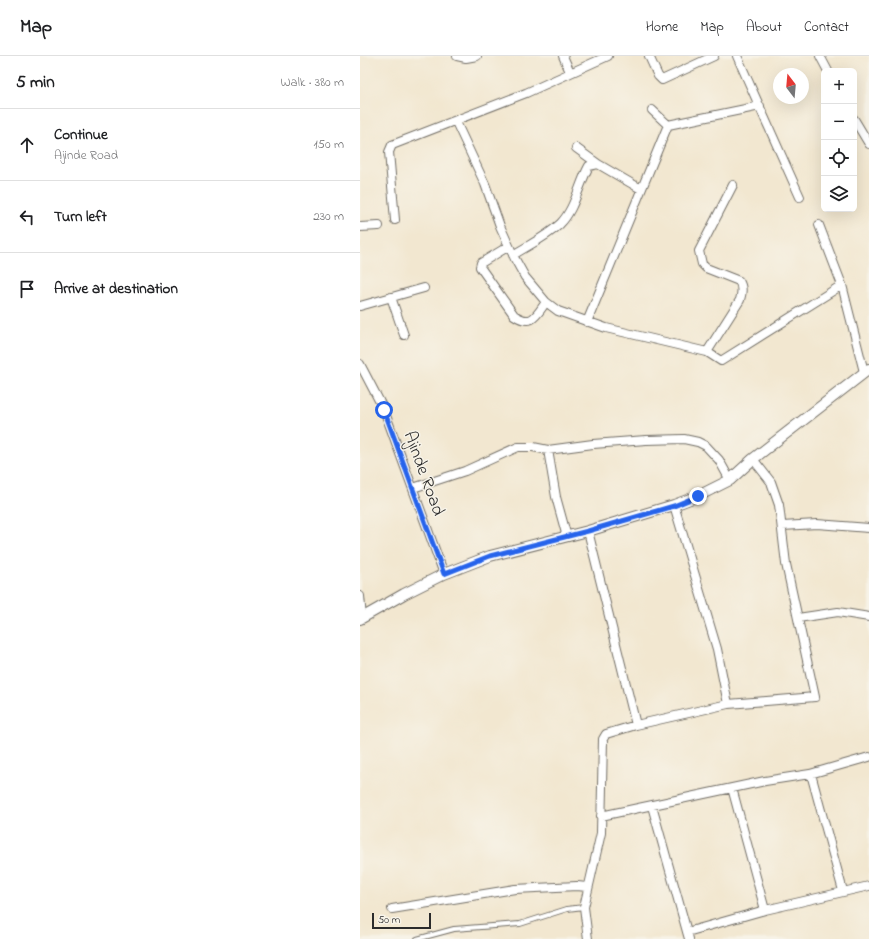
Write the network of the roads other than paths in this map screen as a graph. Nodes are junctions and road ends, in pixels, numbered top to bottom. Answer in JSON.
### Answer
{"nodes":[{"id":1,"x":456,"y":56,"type":"edge"},
{"id":2,"x":477,"y":56,"type":"edge"},
{"id":3,"x":563,"y":56,"type":"edge"},
{"id":4,"x":608,"y":56,"type":"edge"},
{"id":5,"x":649,"y":56,"type":"edge"},
{"id":6,"x":714,"y":56,"type":"edge"},
{"id":7,"x":737,"y":56,"type":"edge"},
{"id":8,"x":820,"y":56,"type":"edge"},
{"id":9,"x":826,"y":68,"type":"edge"},
{"id":10,"x":570,"y":72,"type":"junction"},
{"id":11,"x":760,"y":106,"type":"junction"},
{"id":12,"x":652,"y":110,"type":"dead end"},
{"id":13,"x":456,"y":122,"type":"junction"},
{"id":14,"x":857,"y":124,"type":"edge"},
{"id":15,"x":668,"y":125,"type":"junction"},
{"id":16,"x":869,"y":144,"type":"edge"},
{"id":17,"x":576,"y":148,"type":"dead end"},
{"id":18,"x":598,"y":164,"type":"junction"},
{"id":19,"x":733,"y":185,"type":"dead end"},
{"id":20,"x":641,"y":189,"type":"junction"},
{"id":21,"x":800,"y":196,"type":"dead end"},
{"id":22,"x":394,"y":220,"type":"dead end"},
{"id":23,"x":819,"y":225,"type":"dead end"},
{"id":24,"x":379,"y":226,"type":"dead end"},
{"id":25,"x":360,"y":227,"type":"edge"},
{"id":26,"x":509,"y":246,"type":"junction"},
{"id":27,"x":513,"y":255,"type":"junction"},
{"id":28,"x":842,"y":285,"type":"junction"},
{"id":29,"x":424,"y":288,"type":"dead end"},
{"id":30,"x":391,"y":297,"type":"junction"},
{"id":31,"x":546,"y":302,"type":"junction"},
{"id":32,"x":360,"y":306,"type":"edge"},
{"id":33,"x":587,"y":322,"type":"junction"},
{"id":34,"x":404,"y":335,"type":"dead end"},
{"id":35,"x":707,"y":352,"type":"junction"},
{"id":36,"x":360,"y":364,"type":"edge"},
{"id":37,"x":866,"y":371,"type":"edge"},
{"id":38,"x":548,"y":450,"type":"junction"},
{"id":39,"x":753,"y":459,"type":"junction"},
{"id":40,"x":730,"y":480,"type":"junction"},
{"id":41,"x":413,"y":488,"type":"junction"},
{"id":42,"x":674,"y":506,"type":"junction"},
{"id":43,"x":782,"y":526,"type":"junction"},
{"id":44,"x":869,"y":528,"type":"edge"},
{"id":45,"x":588,"y":531,"type":"junction"},
{"id":46,"x":567,"y":537,"type":"junction"},
{"id":47,"x":444,"y":574,"type":"junction"},
{"id":48,"x":360,"y":596,"type":"edge"},
{"id":49,"x":869,"y":617,"type":"edge"},
{"id":50,"x":361,"y":618,"type":"edge"},
{"id":51,"x":798,"y":618,"type":"junction"},
{"id":52,"x":728,"y":704,"type":"junction"},
{"id":53,"x":636,"y":725,"type":"junction"},
{"id":54,"x":869,"y":757,"type":"edge"},
{"id":55,"x":811,"y":774,"type":"junction"},
{"id":56,"x":732,"y":788,"type":"junction"},
{"id":57,"x":652,"y":806,"type":"junction"},
{"id":58,"x":601,"y":816,"type":"junction"},
{"id":59,"x":869,"y":886,"type":"edge"},
{"id":60,"x":587,"y":887,"type":"junction"},
{"id":61,"x":843,"y":891,"type":"junction"},
{"id":62,"x":584,"y":907,"type":"junction"},
{"id":63,"x":392,"y":909,"type":"dead end"},
{"id":64,"x":765,"y":910,"type":"junction"},
{"id":65,"x":688,"y":936,"type":"edge"},
{"id":66,"x":417,"y":939,"type":"edge"},
{"id":67,"x":588,"y":939,"type":"edge"}],
"edges":[{"from":1,"to":2,"type":"street"},
{"from":3,"to":10,"type":"street"},
{"from":4,"to":10,"type":"street"},
{"from":5,"to":6,"type":"street"},
{"from":7,"to":11,"type":"street"},
{"from":8,"to":9,"type":"street"},
{"from":10,"to":13,"type":"street"},
{"from":11,"to":15,"type":"street"},
{"from":11,"to":21,"type":"street"},
{"from":12,"to":15,"type":"street"},
{"from":13,"to":22,"type":"street"},
{"from":13,"to":26,"type":"street"},
{"from":14,"to":16,"type":"street"},
{"from":15,"to":20,"type":"street"},
{"from":17,"to":18,"type":"street"},
{"from":18,"to":20,"type":"street"},
{"from":18,"to":27,"type":"street"},
{"from":19,"to":35,"type":"street"},
{"from":20,"to":33,"type":"street"},
{"from":23,"to":28,"type":"street"},
{"from":24,"to":25,"type":"street"},
{"from":26,"to":27,"type":"street"},
{"from":26,"to":31,"type":"street"},
{"from":27,"to":31,"type":"street"},
{"from":28,"to":35,"type":"street"},
{"from":28,"to":37,"type":"street"},
{"from":29,"to":30,"type":"street"},
{"from":30,"to":32,"type":"street"},
{"from":30,"to":34,"type":"street"},
{"from":31,"to":33,"type":"street"},
{"from":33,"to":35,"type":"street"},
{"from":36,"to":41,"type":"street","name":"Ajinde Road"},
{"from":37,"to":39,"type":"street"},
{"from":38,"to":40,"type":"street"},
{"from":38,"to":41,"type":"street"},
{"from":38,"to":46,"type":"street"},
{"from":39,"to":40,"type":"street"},
{"from":39,"to":43,"type":"street"},
{"from":40,"to":42,"type":"street"},
{"from":41,"to":47,"type":"street","name":"Ajinde Road"},
{"from":42,"to":45,"type":"street"},
{"from":42,"to":52,"type":"street"},
{"from":43,"to":44,"type":"street"},
{"from":43,"to":51,"type":"street"},
{"from":45,"to":46,"type":"street"},
{"from":45,"to":53,"type":"street"},
{"from":46,"to":47,"type":"street"},
{"from":47,"to":50,"type":"street"},
{"from":48,"to":50,"type":"street"},
{"from":49,"to":51,"type":"street"},
{"from":51,"to":52,"type":"street"},
{"from":52,"to":53,"type":"street"},
{"from":53,"to":58,"type":"street"},
{"from":54,"to":55,"type":"street"},
{"from":55,"to":56,"type":"street"},
{"from":55,"to":61,"type":"street"},
{"from":56,"to":57,"type":"street"},
{"from":56,"to":64,"type":"street"},
{"from":57,"to":58,"type":"street"},
{"from":57,"to":65,"type":"street"},
{"from":58,"to":60,"type":"street"},
{"from":59,"to":61,"type":"street"},
{"from":60,"to":62,"type":"street"},
{"from":60,"to":63,"type":"street"},
{"from":61,"to":64,"type":"street"},
{"from":62,"to":66,"type":"lane"},
{"from":62,"to":67,"type":"street"},
{"from":64,"to":65,"type":"street"}]}
